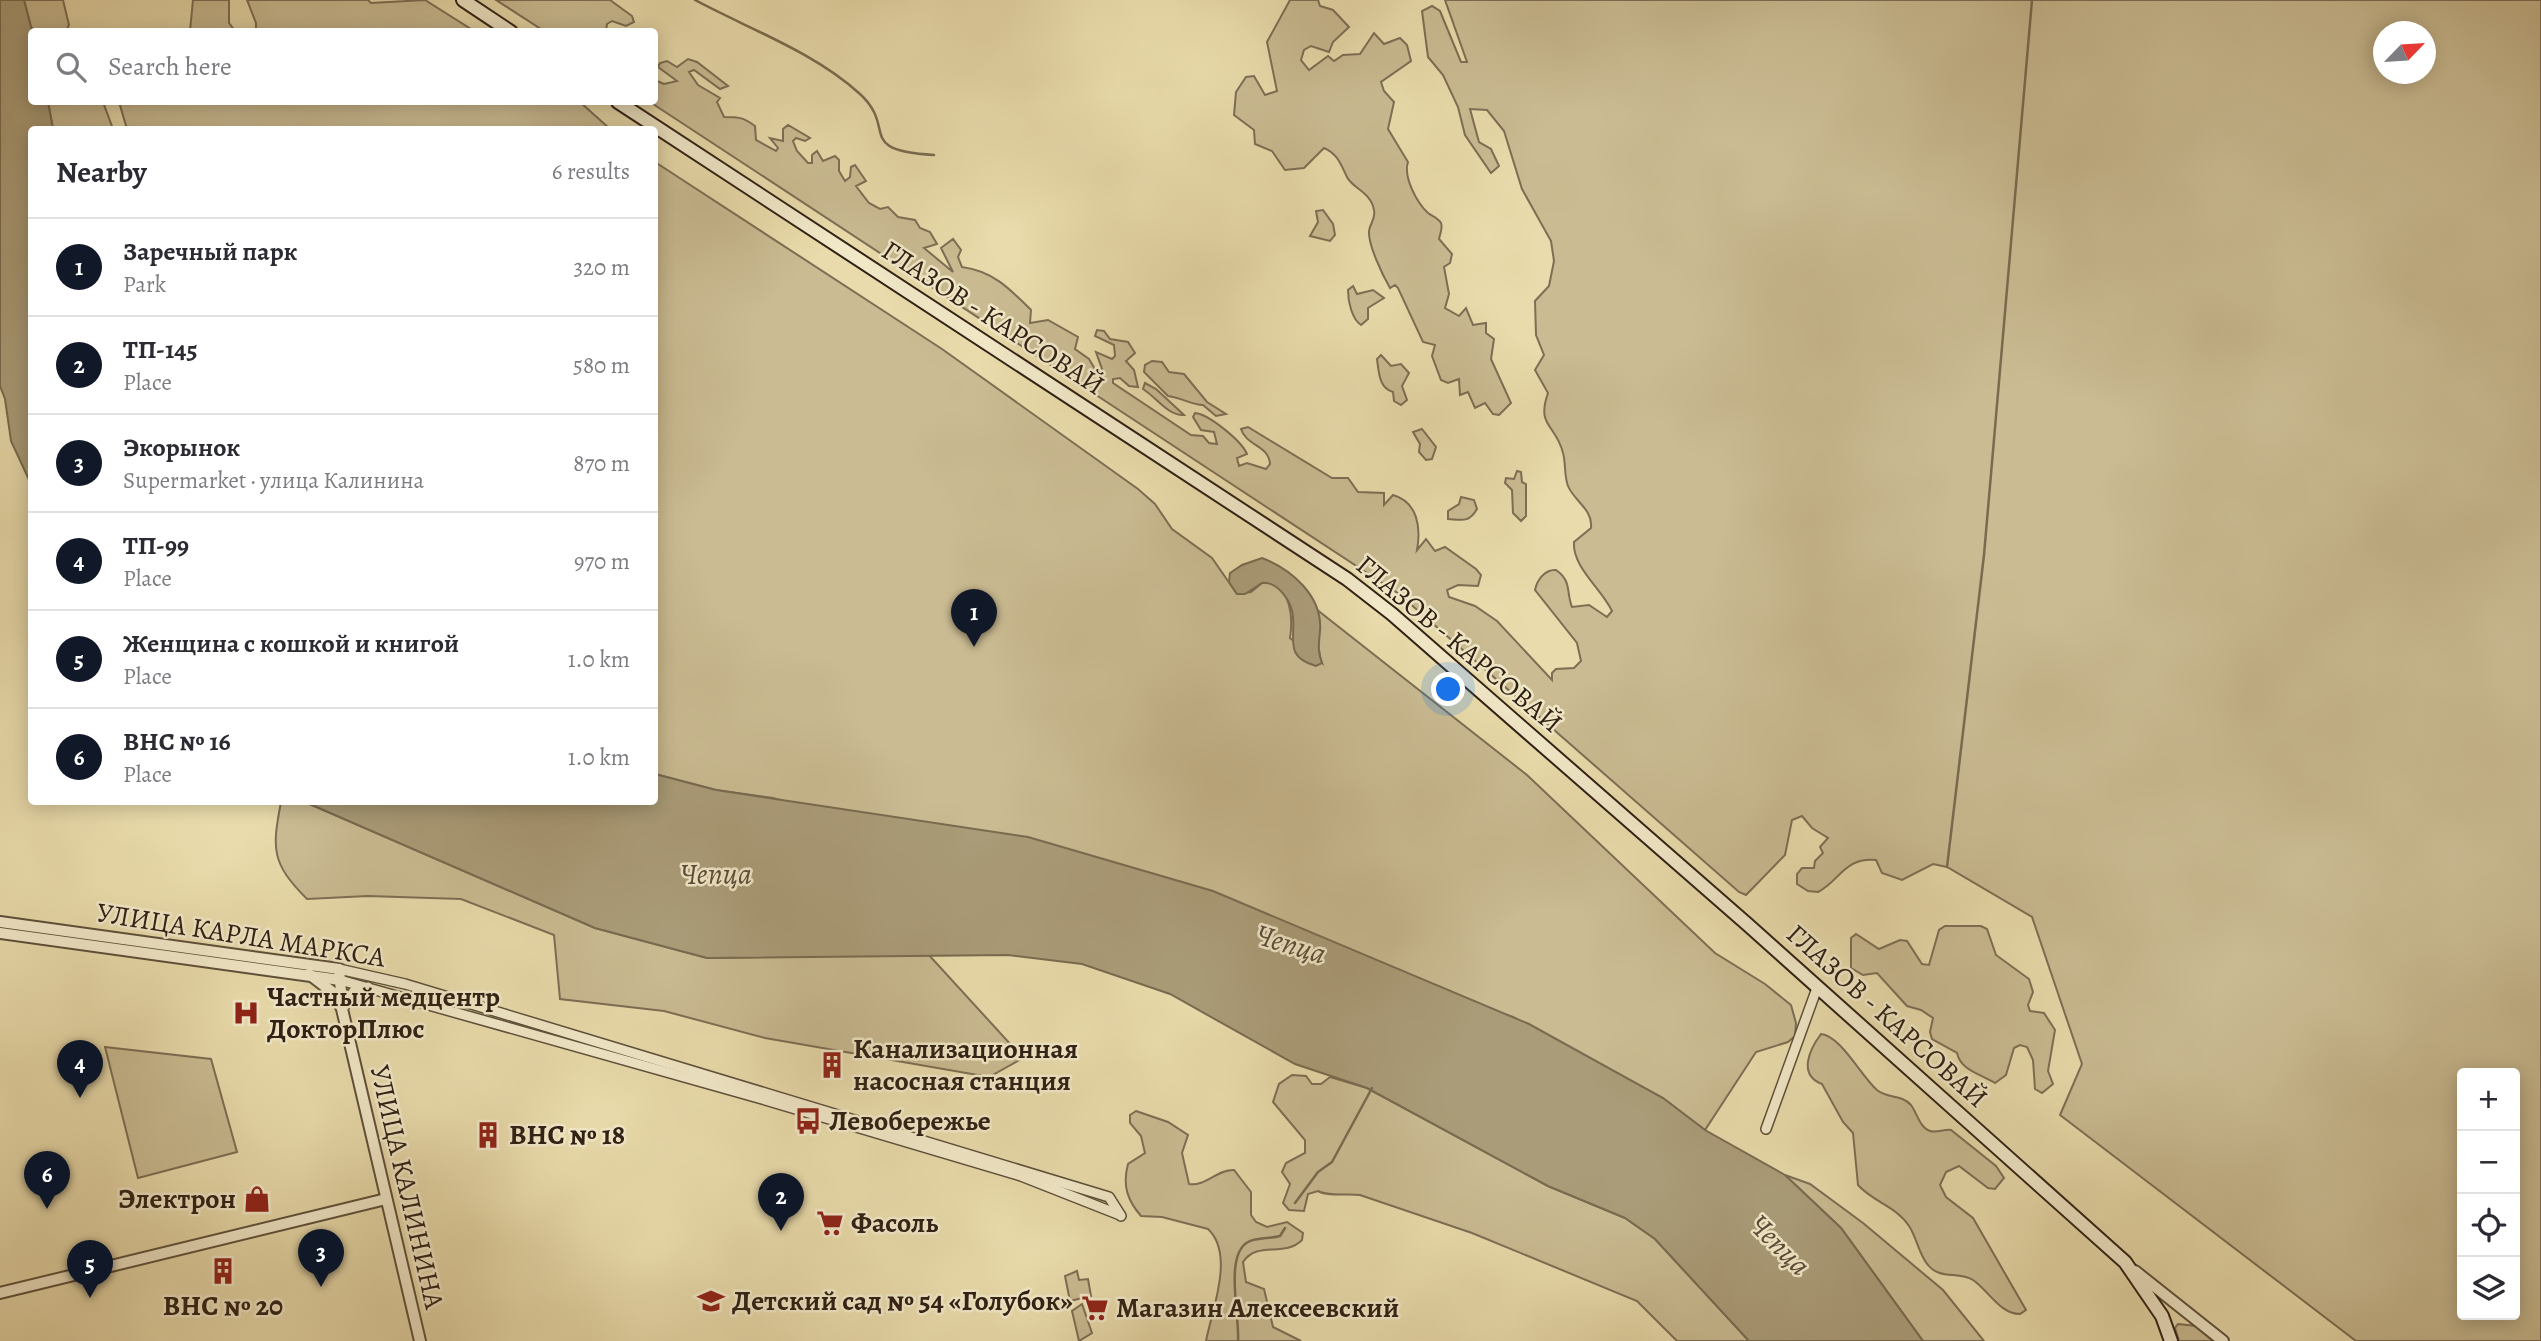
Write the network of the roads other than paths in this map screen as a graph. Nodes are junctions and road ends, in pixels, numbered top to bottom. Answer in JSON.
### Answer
{"nodes":[{"id":1,"x":463,"y":0,"type":"edge"},
{"id":2,"x":506,"y":28,"type":"edge"},
{"id":3,"x":623,"y":105,"type":"edge"},
{"id":4,"x":655,"y":126,"type":"edge"},
{"id":5,"x":658,"y":128,"type":"edge"},
{"id":6,"x":0,"y":922,"type":"edge"},
{"id":7,"x":0,"y":933,"type":"edge"},
{"id":8,"x":309,"y":974,"type":"junction"},
{"id":9,"x":339,"y":974,"type":"junction"},
{"id":10,"x":369,"y":987,"type":"junction"},
{"id":11,"x":1817,"y":988,"type":"junction"},
{"id":12,"x":342,"y":1009,"type":"junction"},
{"id":13,"x":1766,"y":1129,"type":"dead end"},
{"id":14,"x":386,"y":1199,"type":"junction"},
{"id":15,"x":2125,"y":1262,"type":"junction"},
{"id":16,"x":0,"y":1293,"type":"edge"},
{"id":17,"x":420,"y":1341,"type":"edge"},
{"id":18,"x":2171,"y":1341,"type":"edge"},
{"id":19,"x":2223,"y":1341,"type":"edge"}],
"edges":[{"from":1,"to":2,"type":"main road"},
{"from":3,"to":4,"type":"main road","name":"ГЛАЗОВ - КАРСОВАЙ"},
{"from":5,"to":11,"type":"main road","name":"ГЛАЗОВ - КАРСОВАЙ"},
{"from":6,"to":9,"type":"street","name":"УЛИЦА КАРЛА МАРКСА"},
{"from":7,"to":8,"type":"street","name":"УЛИЦА КАРЛА МАРКСА"},
{"from":8,"to":9,"type":"street","name":"УЛИЦА КАРЛА МАРКСА"},
{"from":8,"to":12,"type":"street","name":"УЛИЦА КАЛИНИНА"},
{"from":9,"to":10,"type":"street","name":"УЛИЦА КАРЛА МАРКСА"},
{"from":9,"to":10,"type":"street","name":"УЛИЦА КАРЛА МАРКСА"},
{"from":9,"to":12,"type":"street"},
{"from":10,"to":12,"type":"street"},
{"from":11,"to":13,"type":"street"},
{"from":11,"to":15,"type":"main road","name":"ГЛАЗОВ - КАРСОВАЙ"},
{"from":12,"to":14,"type":"street","name":"УЛИЦА КАЛИНИНА"},
{"from":14,"to":16,"type":"street"},
{"from":14,"to":17,"type":"street","name":"УЛИЦА КАЛИНИНА"},
{"from":15,"to":18,"type":"main road","name":"ГЛАЗОВ - КАРСОВАЙ"},
{"from":15,"to":19,"type":"street"}]}
